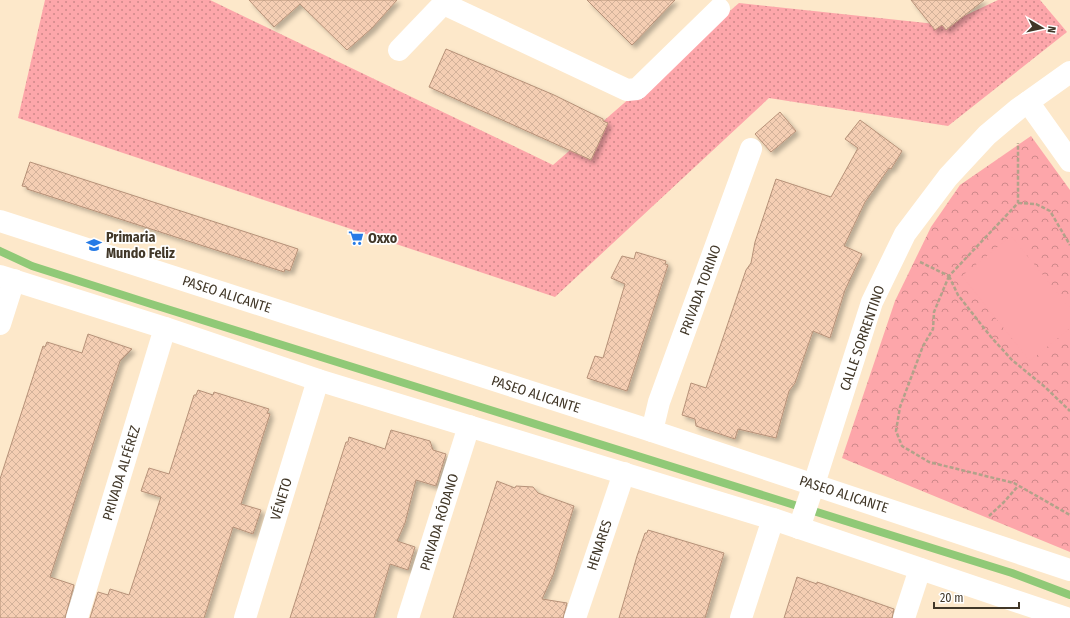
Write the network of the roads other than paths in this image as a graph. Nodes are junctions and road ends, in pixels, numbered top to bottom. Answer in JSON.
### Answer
{"nodes":[{"id":1,"x":446,"y":2,"type":"edge"},
{"id":2,"x":719,"y":9,"type":"dead end"},
{"id":3,"x":399,"y":50,"type":"dead end"},
{"id":4,"x":1070,"y":72,"type":"edge"},
{"id":5,"x":1023,"y":105,"type":"junction"},
{"id":6,"x":751,"y":149,"type":"dead end"},
{"id":7,"x":1070,"y":161,"type":"edge"},
{"id":8,"x":0,"y":221,"type":"edge"},
{"id":9,"x":7,"y":278,"type":"edge"},
{"id":10,"x":0,"y":324,"type":"edge"},
{"id":11,"x":165,"y":328,"type":"junction"},
{"id":12,"x":318,"y":380,"type":"junction"},
{"id":13,"x":469,"y":426,"type":"junction"},
{"id":14,"x":652,"y":431,"type":"junction"},
{"id":15,"x":624,"y":473,"type":"junction"},
{"id":16,"x":814,"y":484,"type":"junction"},
{"id":17,"x":773,"y":519,"type":"junction"},
{"id":18,"x":799,"y":528,"type":"junction"},
{"id":19,"x":920,"y":569,"type":"junction"},
{"id":20,"x":1070,"y":570,"type":"edge"},
{"id":21,"x":77,"y":618,"type":"edge"},
{"id":22,"x":245,"y":618,"type":"edge"},
{"id":23,"x":408,"y":618,"type":"edge"},
{"id":24,"x":575,"y":618,"type":"edge"},
{"id":25,"x":741,"y":618,"type":"edge"},
{"id":26,"x":904,"y":618,"type":"edge"},
{"id":27,"x":1066,"y":618,"type":"edge"}],
"edges":[{"from":1,"to":2,"type":"street"},
{"from":1,"to":3,"type":"street"},
{"from":4,"to":5,"type":"street","name":"CALLE SORRENTINO"},
{"from":5,"to":7,"type":"street"},
{"from":5,"to":16,"type":"street","name":"CALLE SORRENTINO"},
{"from":6,"to":14,"type":"street","name":"PRIVADA TORINO"},
{"from":8,"to":14,"type":"street","name":"PASEO ALICANTE"},
{"from":9,"to":10,"type":"street"},
{"from":9,"to":11,"type":"street"},
{"from":11,"to":12,"type":"street"},
{"from":11,"to":21,"type":"street","name":"PRIVADA ALFÉREZ"},
{"from":12,"to":13,"type":"street"},
{"from":12,"to":22,"type":"street","name":"VÉNETO"},
{"from":13,"to":15,"type":"street"},
{"from":13,"to":23,"type":"street","name":"PRIVADA RÓDANO"},
{"from":14,"to":16,"type":"street","name":"PASEO ALICANTE"},
{"from":15,"to":17,"type":"street"},
{"from":15,"to":24,"type":"street","name":"HENARES"},
{"from":16,"to":18,"type":"street","name":"CALLE SORRENTINO"},
{"from":16,"to":20,"type":"street","name":"PASEO ALICANTE"},
{"from":17,"to":18,"type":"street"},
{"from":17,"to":25,"type":"street"},
{"from":18,"to":19,"type":"street"},
{"from":19,"to":26,"type":"street"},
{"from":19,"to":27,"type":"street"}]}
